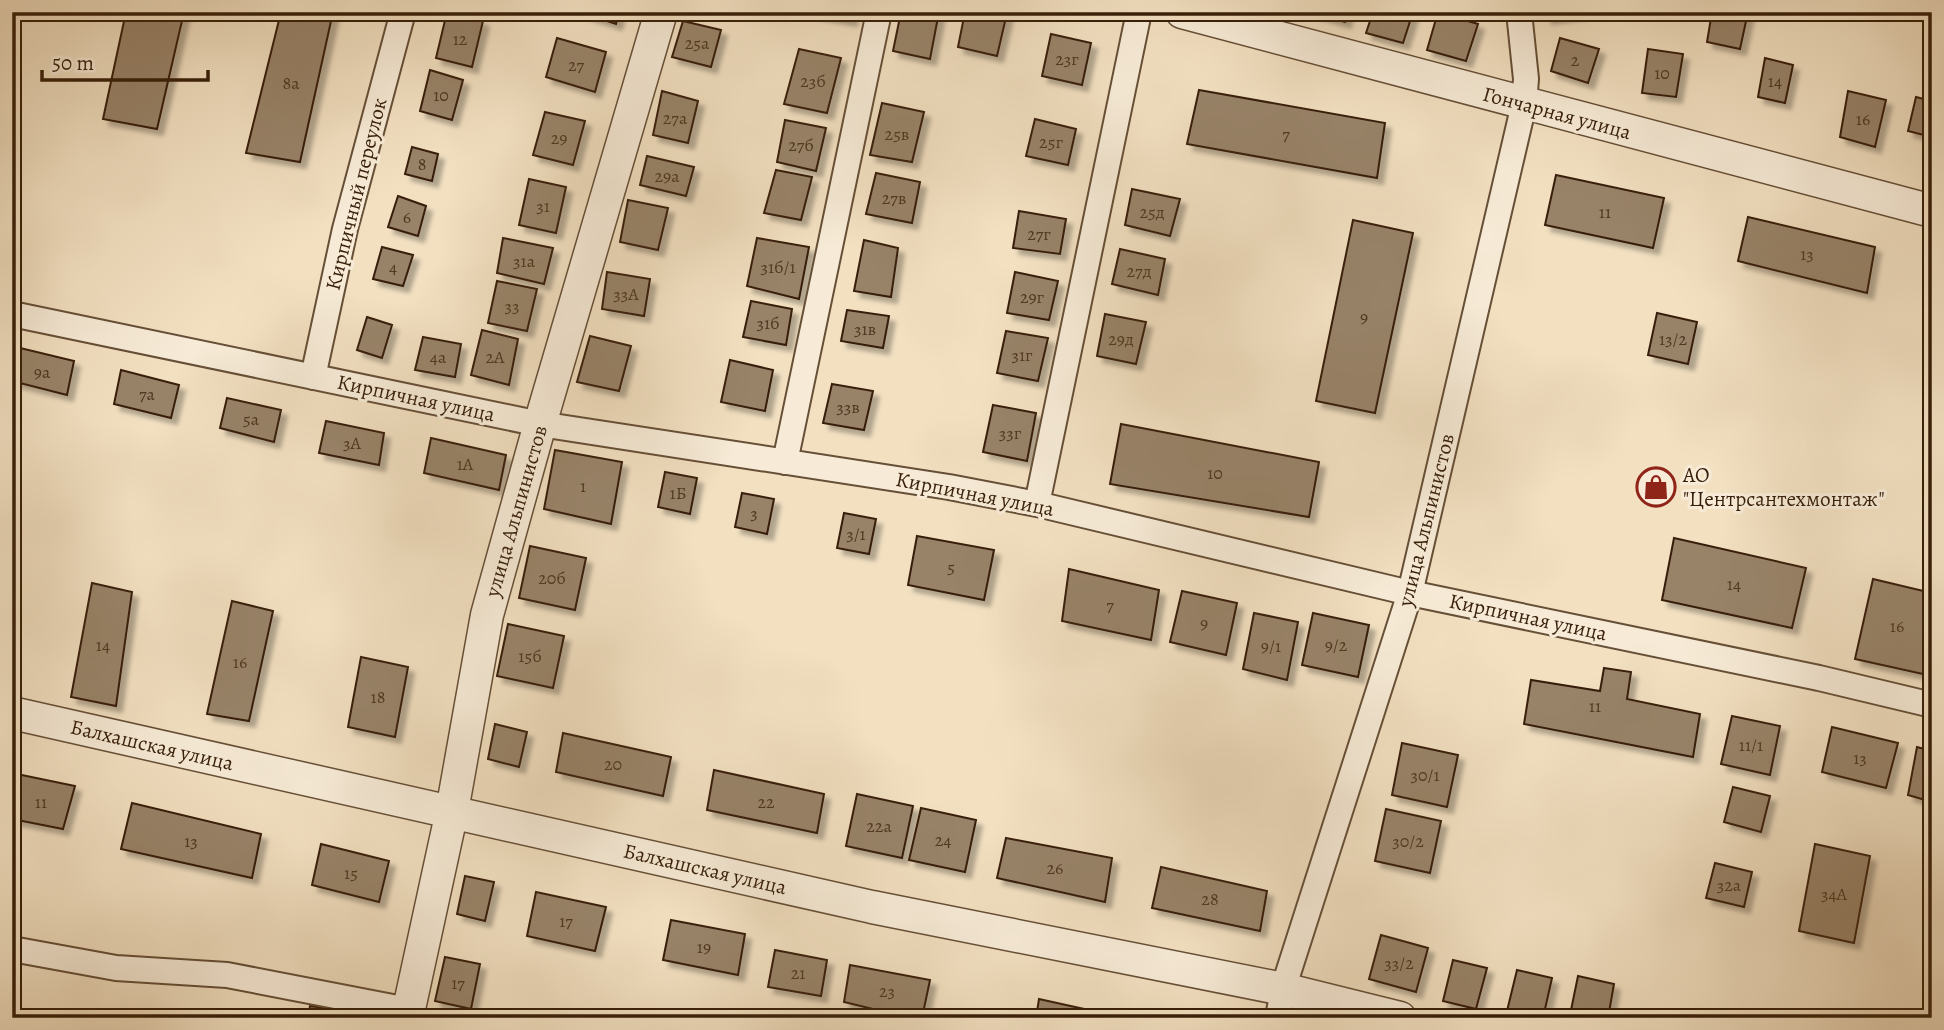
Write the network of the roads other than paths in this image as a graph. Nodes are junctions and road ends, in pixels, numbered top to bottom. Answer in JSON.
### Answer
{"nodes":[{"id":1,"x":403,"y":12,"type":"edge"},
{"id":2,"x":661,"y":12,"type":"edge"},
{"id":3,"x":878,"y":12,"type":"edge"},
{"id":4,"x":1139,"y":12,"type":"edge"},
{"id":5,"x":1182,"y":12,"type":"edge"},
{"id":6,"x":1519,"y":12,"type":"edge"},
{"id":7,"x":1524,"y":104,"type":"junction"},
{"id":8,"x":1932,"y":211,"type":"edge"},
{"id":9,"x":12,"y":314,"type":"edge"},
{"id":10,"x":313,"y":377,"type":"junction"},
{"id":11,"x":540,"y":424,"type":"junction"},
{"id":12,"x":785,"y":462,"type":"junction"},
{"id":13,"x":1037,"y":504,"type":"junction"},
{"id":14,"x":1410,"y":593,"type":"junction"},
{"id":15,"x":1932,"y":705,"type":"edge"},
{"id":16,"x":12,"y":713,"type":"edge"},
{"id":17,"x":452,"y":811,"type":"junction"},
{"id":18,"x":12,"y":949,"type":"edge"},
{"id":19,"x":1280,"y":1004,"type":"edge"},
{"id":20,"x":407,"y":1014,"type":"edge"},
{"id":21,"x":1400,"y":1018,"type":"edge"}],
"edges":[{"from":1,"to":10,"type":"street","name":"Кирпичный переулок"},
{"from":2,"to":11,"type":"street","name":"улица Альпинистов"},
{"from":3,"to":12,"type":"street"},
{"from":4,"to":13,"type":"street"},
{"from":5,"to":7,"type":"street","name":"Гончарная улица"},
{"from":6,"to":7,"type":"street","name":"улица Альпинистов"},
{"from":7,"to":8,"type":"street","name":"Гончарная улица"},
{"from":7,"to":14,"type":"street","name":"улица Альпинистов"},
{"from":9,"to":10,"type":"street","name":"Кирпичная улица"},
{"from":10,"to":11,"type":"street","name":"Кирпичная улица"},
{"from":11,"to":12,"type":"street","name":"Кирпичная улица"},
{"from":11,"to":17,"type":"street","name":"улица Альпинистов"},
{"from":12,"to":13,"type":"street","name":"Кирпичная улица"},
{"from":13,"to":14,"type":"street","name":"Кирпичная улица"},
{"from":14,"to":15,"type":"street","name":"Кирпичная улица"},
{"from":14,"to":19,"type":"street","name":"улица Альпинистов"},
{"from":16,"to":17,"type":"street","name":"Балхашская улица"},
{"from":17,"to":19,"type":"street","name":"Балхашская улица"},
{"from":17,"to":20,"type":"street","name":"улица Альпинистов"},
{"from":18,"to":20,"type":"street"},
{"from":19,"to":21,"type":"street","name":"Балхашская улица"}]}
